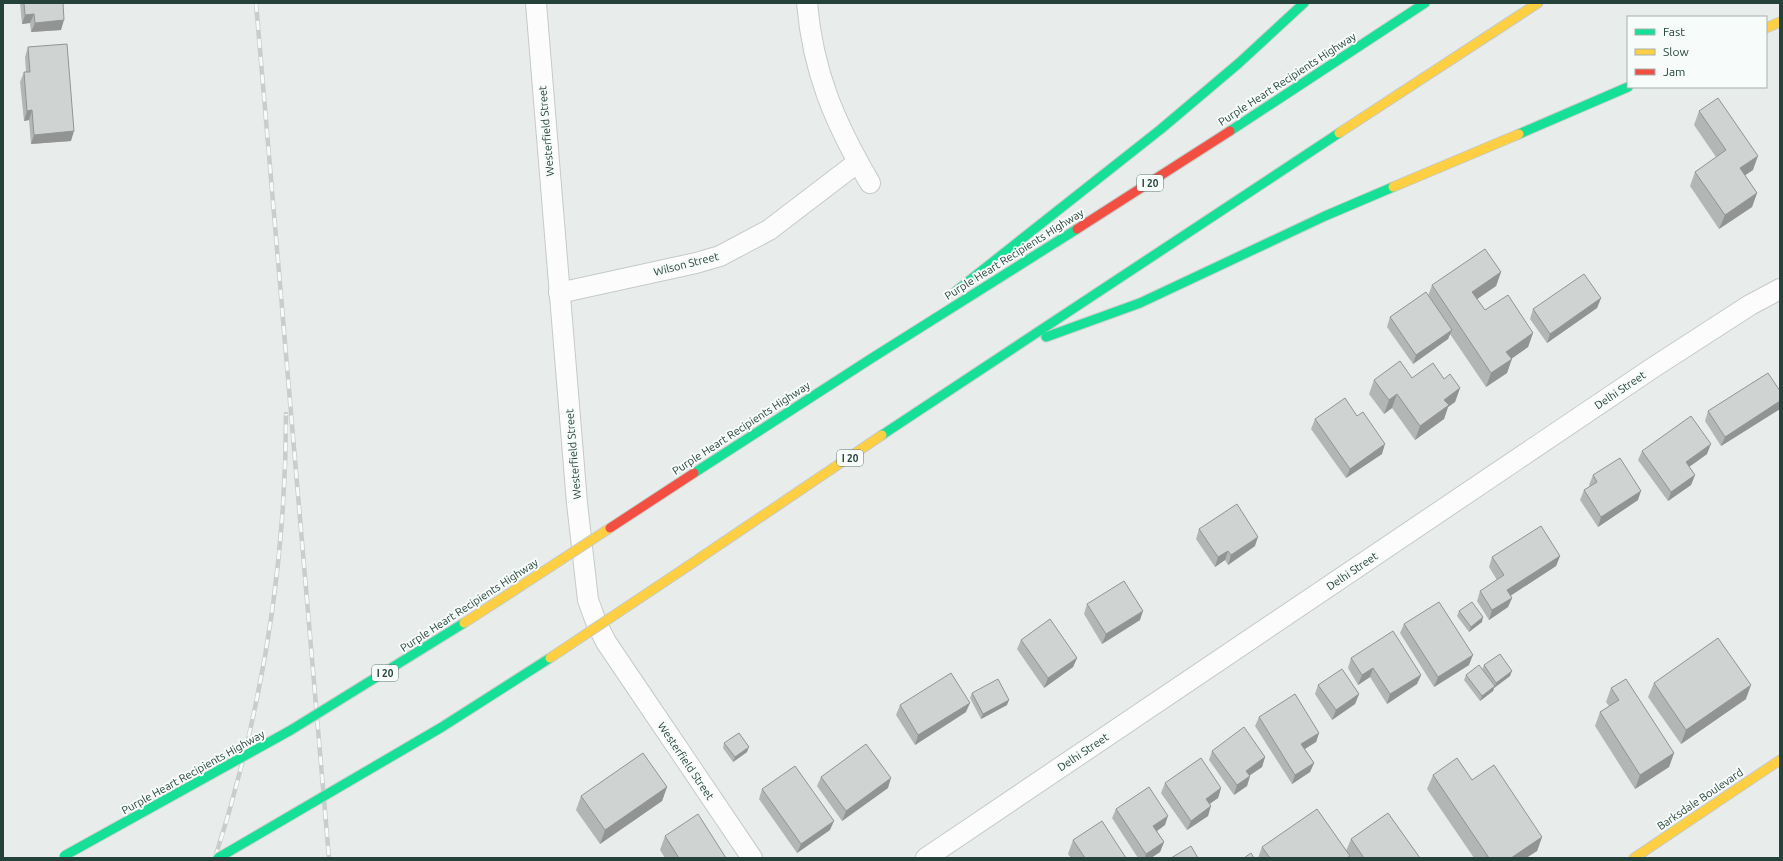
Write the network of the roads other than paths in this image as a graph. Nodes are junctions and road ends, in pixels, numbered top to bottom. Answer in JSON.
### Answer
{"nodes":[{"id":1,"x":536,"y":3,"type":"edge"},
{"id":2,"x":808,"y":3,"type":"edge"},
{"id":3,"x":1304,"y":3,"type":"edge"},
{"id":4,"x":1425,"y":3,"type":"edge"},
{"id":5,"x":1538,"y":3,"type":"edge"},
{"id":6,"x":1780,"y":22,"type":"edge"},
{"id":7,"x":1767,"y":28,"type":"edge"},
{"id":8,"x":1627,"y":87,"type":"edge"},
{"id":9,"x":858,"y":162,"type":"junction"},
{"id":10,"x":870,"y":183,"type":"dead end"},
{"id":11,"x":1780,"y":289,"type":"edge"},
{"id":12,"x":559,"y":294,"type":"junction"},
{"id":13,"x":946,"y":299,"type":"dead end"},
{"id":14,"x":933,"y":308,"type":"dead end"},
{"id":15,"x":1011,"y":349,"type":"junction"},
{"id":16,"x":872,"y":358,"type":"junction"},
{"id":17,"x":1780,"y":760,"type":"edge"},
{"id":18,"x":62,"y":857,"type":"edge"},
{"id":19,"x":218,"y":858,"type":"edge"},
{"id":20,"x":752,"y":858,"type":"edge"},
{"id":21,"x":926,"y":858,"type":"edge"},
{"id":22,"x":1634,"y":858,"type":"edge"}],
"edges":[{"from":1,"to":12,"type":"street","name":"Westerfield Street"},
{"from":2,"to":9,"type":"street"},
{"from":3,"to":13,"type":"main road"},
{"from":4,"to":16,"type":"main road","name":"Purple Heart Recipients Highway","number":"I 20"},
{"from":5,"to":15,"type":"main road","number":"I 20"},
{"from":6,"to":7,"type":"main road"},
{"from":8,"to":15,"type":"main road"},
{"from":9,"to":10,"type":"street"},
{"from":9,"to":12,"type":"street","name":"Wilson Street"},
{"from":11,"to":21,"type":"street","name":"Delhi Street"},
{"from":12,"to":20,"type":"street","name":"Westerfield Street"},
{"from":14,"to":16,"type":"main road"},
{"from":15,"to":19,"type":"main road","number":"I 20","bridge":true},
{"from":16,"to":18,"type":"main road","name":"Purple Heart Recipients Highway","number":"I 20","bridge":true},
{"from":17,"to":22,"type":"main road","name":"Barksdale Boulevard"}]}
